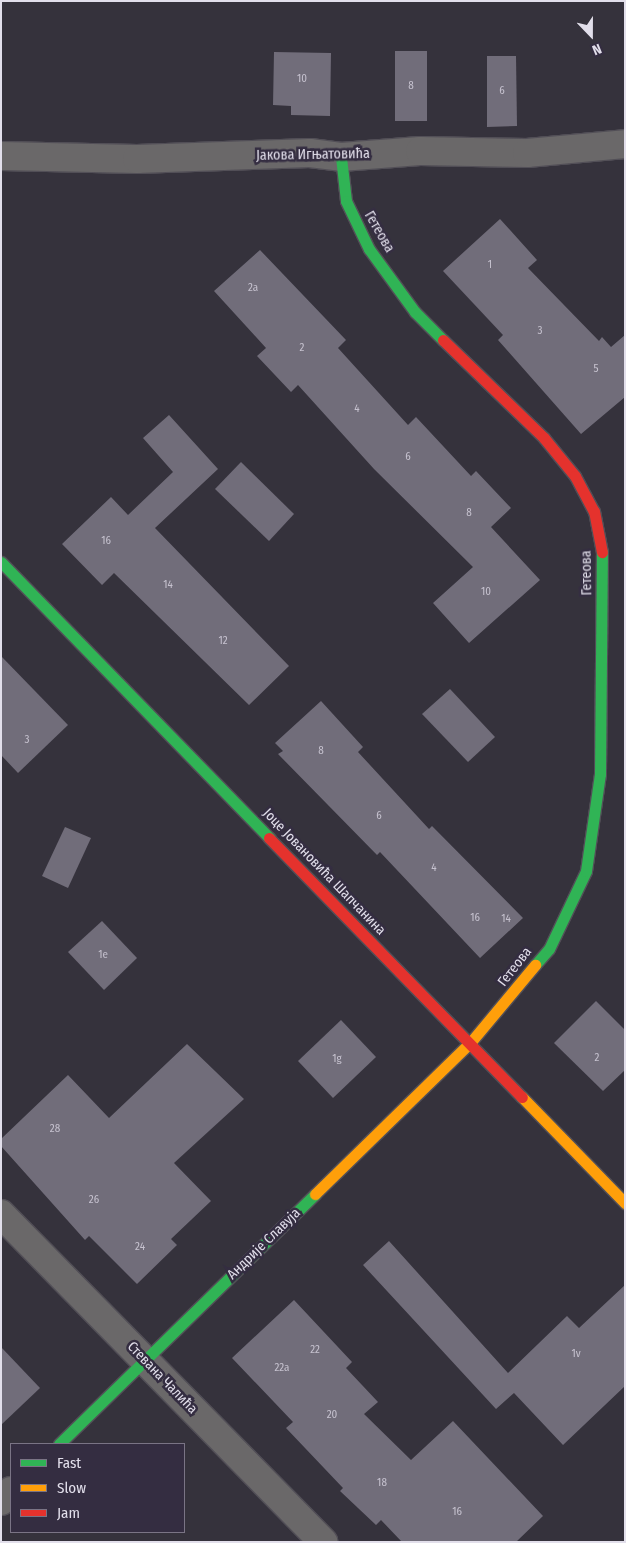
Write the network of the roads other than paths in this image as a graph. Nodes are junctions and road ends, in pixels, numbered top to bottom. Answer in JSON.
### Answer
{"nodes":[{"id":1,"x":625,"y":144,"type":"edge"},
{"id":2,"x":1,"y":156,"type":"edge"},
{"id":3,"x":341,"y":157,"type":"junction"},
{"id":4,"x":1,"y":562,"type":"edge"},
{"id":5,"x":470,"y":1044,"type":"junction"},
{"id":6,"x":625,"y":1203,"type":"edge"},
{"id":7,"x":1,"y":1214,"type":"edge"},
{"id":8,"x":145,"y":1361,"type":"junction"},
{"id":9,"x":60,"y":1443,"type":"edge"},
{"id":10,"x":10,"y":1492,"type":"edge"},
{"id":11,"x":1,"y":1501,"type":"edge"},
{"id":12,"x":323,"y":1542,"type":"edge"}],
"edges":[{"from":1,"to":3,"type":"street","name":"Јакова Игњатовића"},
{"from":2,"to":3,"type":"street","name":"Јакова Игњатовића"},
{"from":3,"to":5,"type":"street","name":"Гетеова"},
{"from":4,"to":5,"type":"street","name":"Јоце Јовановића Шапчанина"},
{"from":5,"to":6,"type":"street","name":"Јоце Јовановића Шапчанина"},
{"from":5,"to":8,"type":"street","name":"Андрије Славуја"},
{"from":7,"to":8,"type":"street","name":"Стевана Чалића"},
{"from":8,"to":9,"type":"street","name":"Андрије Славуја"},
{"from":8,"to":12,"type":"street","name":"Стевана Чалића"},
{"from":10,"to":11,"type":"street"}]}
